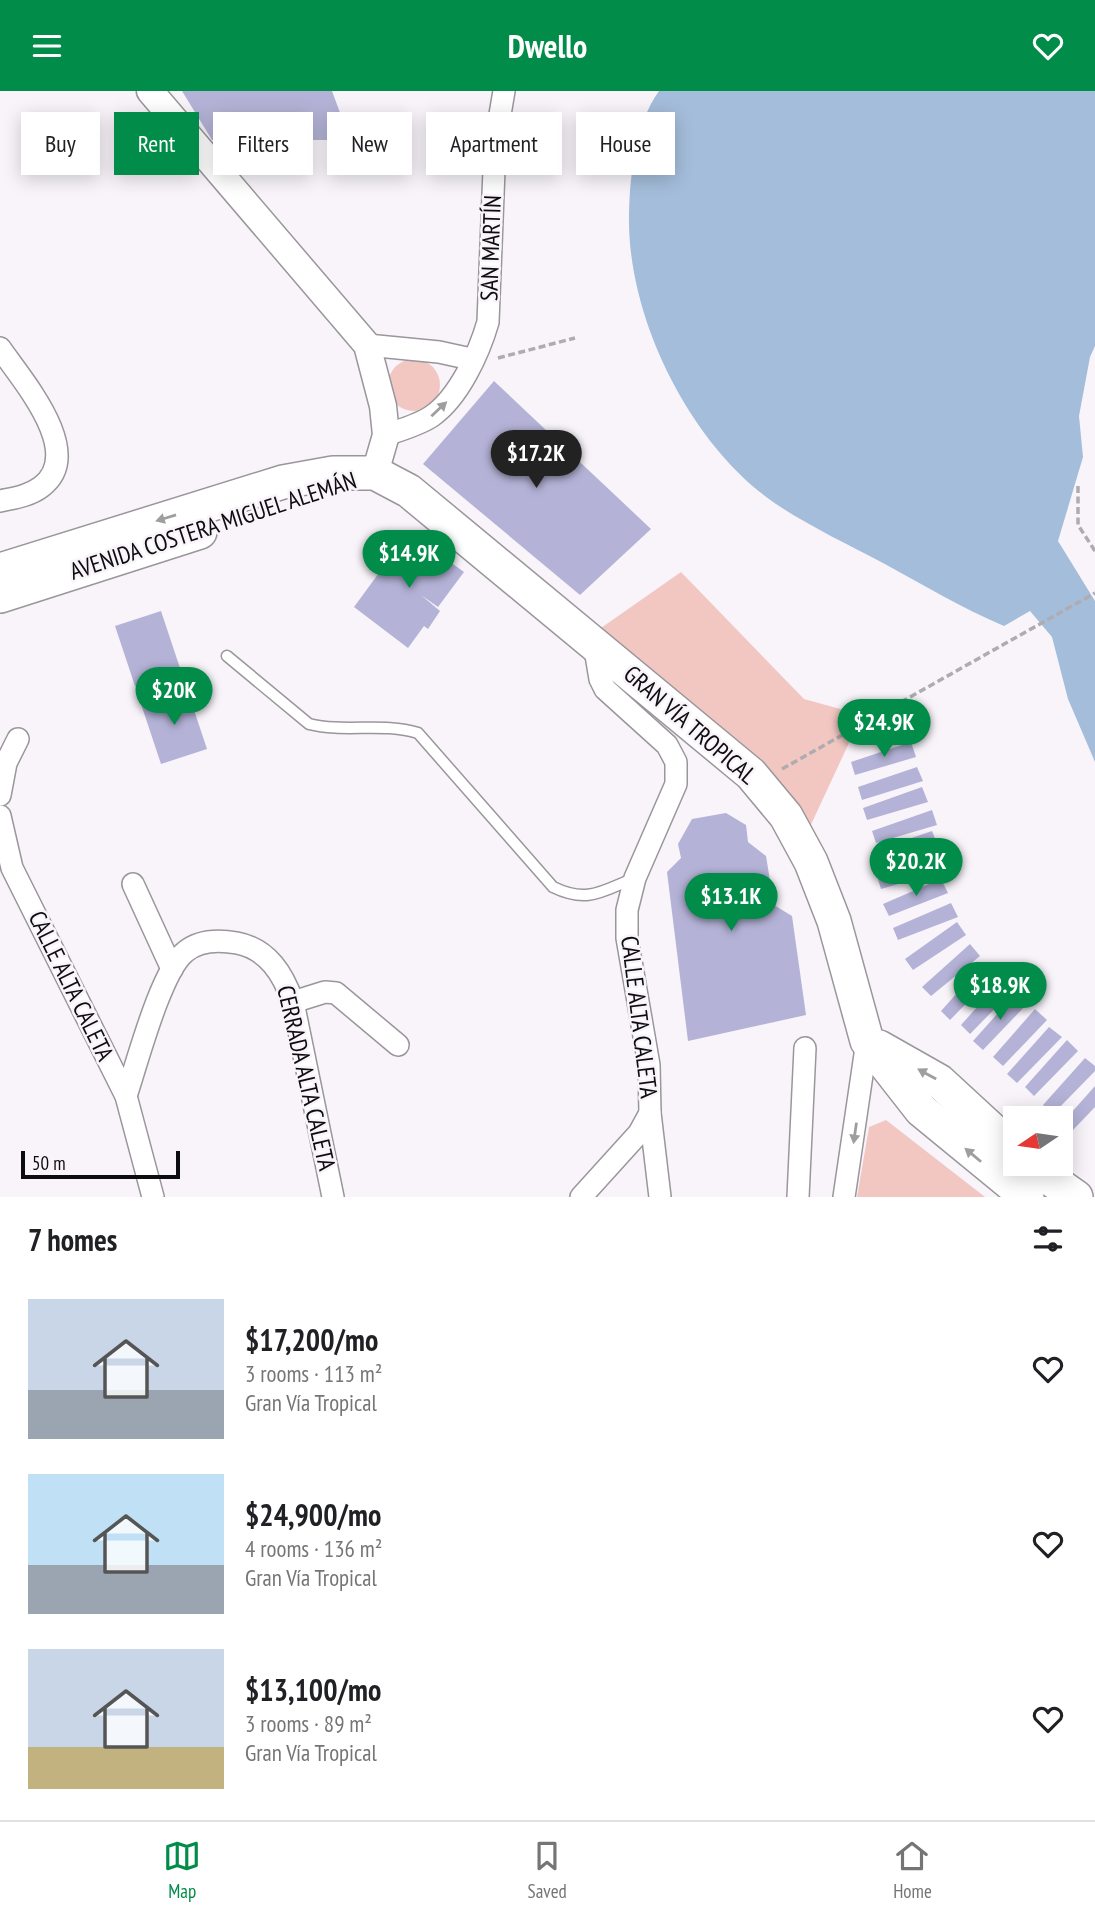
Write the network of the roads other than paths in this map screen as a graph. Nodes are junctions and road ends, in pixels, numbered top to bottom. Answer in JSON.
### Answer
{"nodes":[{"id":1,"x":150,"y":91,"type":"edge"},
{"id":2,"x":504,"y":91,"type":"edge"},
{"id":3,"x":367,"y":345,"type":"junction"},
{"id":4,"x":0,"y":348,"type":"edge"},
{"id":5,"x":471,"y":359,"type":"junction"},
{"id":6,"x":386,"y":435,"type":"junction"},
{"id":7,"x":375,"y":473,"type":"junction"},
{"id":8,"x":0,"y":501,"type":"edge"},
{"id":9,"x":0,"y":570,"type":"edge"},
{"id":10,"x":0,"y":596,"type":"edge"},
{"id":11,"x":594,"y":643,"type":"junction"},
{"id":12,"x":227,"y":656,"type":"dead end"},
{"id":13,"x":18,"y":739,"type":"dead end"},
{"id":14,"x":0,"y":795,"type":"edge"},
{"id":15,"x":0,"y":816,"type":"edge"},
{"id":16,"x":635,"y":878,"type":"junction"},
{"id":17,"x":133,"y":884,"type":"dead end"},
{"id":18,"x":172,"y":969,"type":"junction"},
{"id":19,"x":293,"y":1002,"type":"junction"},
{"id":20,"x":867,"y":1041,"type":"junction"},
{"id":21,"x":398,"y":1045,"type":"dead end"},
{"id":22,"x":805,"y":1048,"type":"dead end"},
{"id":23,"x":126,"y":1096,"type":"junction"},
{"id":24,"x":650,"y":1113,"type":"junction"},
{"id":25,"x":1003,"y":1140,"type":"edge"},
{"id":26,"x":1046,"y":1176,"type":"edge"},
{"id":27,"x":153,"y":1197,"type":"edge"},
{"id":28,"x":333,"y":1197,"type":"edge"},
{"id":29,"x":581,"y":1197,"type":"edge"},
{"id":30,"x":660,"y":1197,"type":"edge"},
{"id":31,"x":798,"y":1197,"type":"edge"},
{"id":32,"x":844,"y":1197,"type":"edge"},
{"id":33,"x":1027,"y":1197,"type":"edge"},
{"id":34,"x":1076,"y":1197,"type":"edge"}],
"edges":[{"from":1,"to":3,"type":"street"},
{"from":2,"to":5,"type":"street","name":"SAN MARTÍN"},
{"from":3,"to":5,"type":"street"},
{"from":3,"to":6,"type":"street"},
{"from":4,"to":8,"type":"street"},
{"from":6,"to":5,"type":"street","name":"SAN MARTÍN","one_way":true},
{"from":6,"to":7,"type":"street"},
{"from":7,"to":9,"type":"main road","name":"AVENIDA COSTERA MIGUEL ALEMÁN","one_way":true},
{"from":7,"to":10,"type":"main road","name":"AVENIDA COSTERA MIGUEL ALEMÁN"},
{"from":7,"to":11,"type":"main road","name":"GRAN VÍA TROPICAL"},
{"from":11,"to":16,"type":"street","name":"CALLE ALTA CALETA"},
{"from":11,"to":20,"type":"main road","name":"GRAN VÍA TROPICAL"},
{"from":12,"to":16,"type":"lane"},
{"from":13,"to":14,"type":"street"},
{"from":15,"to":23,"type":"street","name":"CALLE ALTA CALETA"},
{"from":16,"to":24,"type":"street","name":"CALLE ALTA CALETA"},
{"from":17,"to":18,"type":"street"},
{"from":18,"to":19,"type":"street","name":"CERRADA ALTA CALETA"},
{"from":18,"to":23,"type":"street","name":"CERRADA ALTA CALETA"},
{"from":19,"to":21,"type":"street"},
{"from":19,"to":28,"type":"street","name":"CERRADA ALTA CALETA"},
{"from":25,"to":20,"type":"main road","one_way":true},
{"from":20,"to":32,"type":"street","name":"GRAN VÍA TROPICAL","one_way":true},
{"from":33,"to":20,"type":"main road","one_way":true},
{"from":22,"to":31,"type":"street"},
{"from":23,"to":27,"type":"street","name":"CALLE ALTA CALETA"},
{"from":24,"to":29,"type":"street","name":"CALLE ALTA CALETA"},
{"from":24,"to":30,"type":"street"},
{"from":26,"to":34,"type":"main road"}]}
